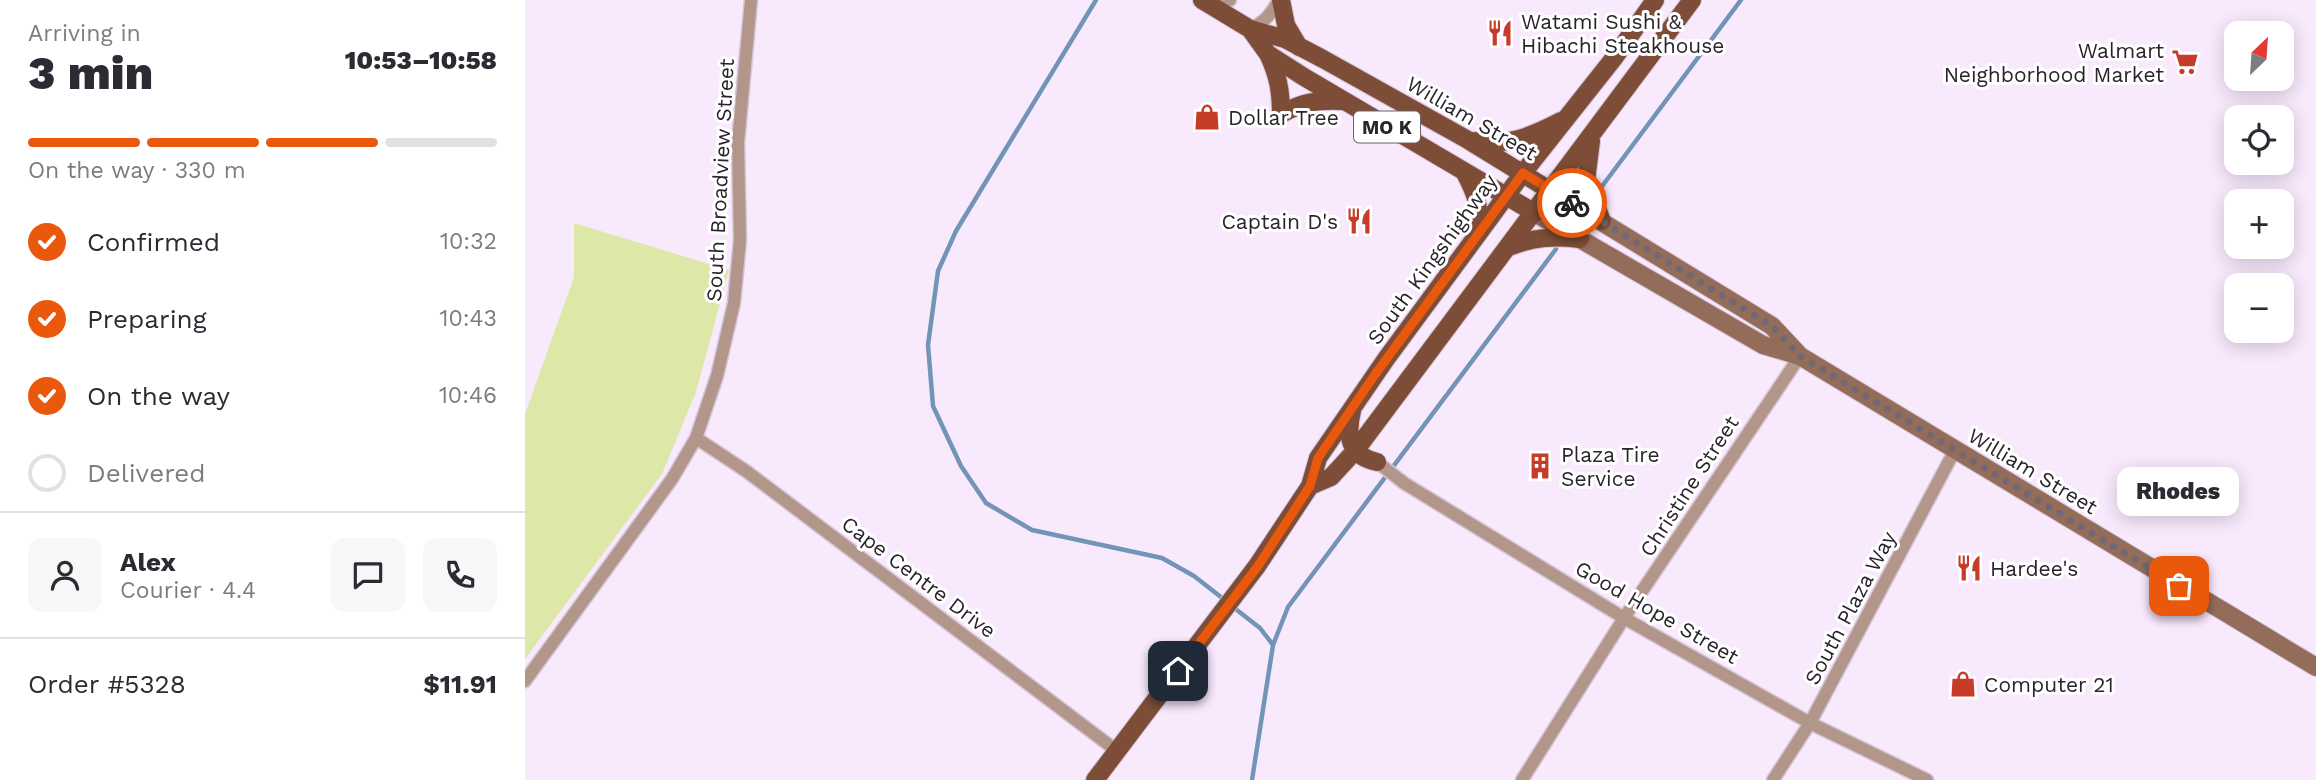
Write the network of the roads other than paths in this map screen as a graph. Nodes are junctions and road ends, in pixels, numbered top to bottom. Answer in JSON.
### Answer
{"nodes":[{"id":1,"x":751,"y":0,"type":"edge"},
{"id":2,"x":1230,"y":0,"type":"edge"},
{"id":3,"x":1280,"y":0,"type":"edge"},
{"id":4,"x":1655,"y":0,"type":"edge"},
{"id":5,"x":1692,"y":0,"type":"edge"},
{"id":6,"x":1203,"y":1,"type":"edge"},
{"id":7,"x":1251,"y":29,"type":"junction"},
{"id":8,"x":1299,"y":47,"type":"junction"},
{"id":9,"x":1268,"y":54,"type":"junction"},
{"id":10,"x":1345,"y":102,"type":"junction"},
{"id":11,"x":1567,"y":118,"type":"junction"},
{"id":12,"x":1591,"y":136,"type":"junction"},
{"id":13,"x":1468,"y":140,"type":"junction"},
{"id":14,"x":1464,"y":171,"type":"junction"},
{"id":15,"x":1523,"y":173,"type":"junction"},
{"id":16,"x":1551,"y":191,"type":"junction"},
{"id":17,"x":1506,"y":196,"type":"junction"},
{"id":18,"x":1535,"y":213,"type":"junction"},
{"id":19,"x":1602,"y":221,"type":"junction"},
{"id":20,"x":1476,"y":237,"type":"junction"},
{"id":21,"x":1580,"y":239,"type":"junction"},
{"id":22,"x":1509,"y":247,"type":"junction"},
{"id":23,"x":1800,"y":356,"type":"junction"},
{"id":24,"x":1352,"y":408,"type":"junction"},
{"id":25,"x":1373,"y":428,"type":"junction"},
{"id":26,"x":697,"y":438,"type":"junction"},
{"id":27,"x":1955,"y":450,"type":"junction"},
{"id":28,"x":1355,"y":451,"type":"junction"},
{"id":29,"x":1377,"y":462,"type":"junction"},
{"id":30,"x":1310,"y":486,"type":"junction"},
{"id":31,"x":1624,"y":618,"type":"junction"},
{"id":32,"x":2316,"y":667,"type":"edge"},
{"id":33,"x":525,"y":681,"type":"edge"},
{"id":34,"x":1810,"y":723,"type":"junction"},
{"id":35,"x":1117,"y":751,"type":"junction"},
{"id":36,"x":1095,"y":780,"type":"edge"},
{"id":37,"x":1522,"y":780,"type":"edge"},
{"id":38,"x":1773,"y":780,"type":"edge"},
{"id":39,"x":1927,"y":780,"type":"edge"}],
"edges":[{"from":1,"to":26,"type":"street","name":"South Broadview Street"},
{"from":2,"to":6,"type":"street"},
{"from":3,"to":7,"type":"street"},
{"from":3,"to":8,"type":"main road"},
{"from":4,"to":11,"type":"main road","name":"South Kingshighway"},
{"from":5,"to":12,"type":"main road","name":"South Kingshighway"},
{"from":6,"to":7,"type":"main road","name":"William Street","number":"MO K"},
{"from":7,"to":8,"type":"main road","name":"William Street","number":"MO K"},
{"from":7,"to":9,"type":"main road","name":"William Street","number":"MO K"},
{"from":8,"to":13,"type":"main road","name":"William Street","number":"MO K"},
{"from":9,"to":10,"type":"main road","name":"William Street","number":"MO K"},
{"from":9,"to":10,"type":"main road"},
{"from":10,"to":14,"type":"main road","name":"William Street","number":"MO K"},
{"from":11,"to":13,"type":"main road"},
{"from":11,"to":15,"type":"main road","name":"South Kingshighway"},
{"from":12,"to":16,"type":"main road","name":"South Kingshighway"},
{"from":12,"to":19,"type":"main road"},
{"from":13,"to":15,"type":"main road","name":"William Street","number":"MO K"},
{"from":14,"to":17,"type":"main road","name":"William Street","number":"MO K"},
{"from":14,"to":20,"type":"main road"},
{"from":15,"to":16,"type":"main road","name":"William Street","number":"MO K"},
{"from":15,"to":17,"type":"main road","name":"South Kingshighway"},
{"from":16,"to":18,"type":"main road","name":"South Kingshighway"},
{"from":16,"to":19,"type":"main road","name":"William Street"},
{"from":17,"to":18,"type":"main road","name":"William Street","number":"MO K"},
{"from":17,"to":20,"type":"main road","name":"South Kingshighway"},
{"from":18,"to":21,"type":"main road","name":"William Street"},
{"from":18,"to":22,"type":"main road","name":"South Kingshighway"},
{"from":19,"to":23,"type":"main road","name":"William Street"},
{"from":20,"to":24,"type":"main road","name":"South Kingshighway"},
{"from":21,"to":22,"type":"main road"},
{"from":21,"to":23,"type":"main road","name":"William Street"},
{"from":22,"to":25,"type":"main road","name":"South Kingshighway"},
{"from":23,"to":27,"type":"main road","name":"William Street"},
{"from":23,"to":31,"type":"street","name":"Christine Street"},
{"from":24,"to":28,"type":"main road"},
{"from":24,"to":30,"type":"main road","name":"South Kingshighway"},
{"from":25,"to":28,"type":"main road","name":"South Kingshighway"},
{"from":25,"to":29,"type":"main road"},
{"from":26,"to":33,"type":"street","name":"South Broadview Street"},
{"from":26,"to":35,"type":"street","name":"Cape Centre Drive"},
{"from":27,"to":32,"type":"main road","name":"William Street"},
{"from":27,"to":34,"type":"street","name":"South Plaza Way"},
{"from":28,"to":29,"type":"main road"},
{"from":28,"to":30,"type":"main road","name":"South Kingshighway"},
{"from":29,"to":31,"type":"street","name":"Good Hope Street"},
{"from":30,"to":35,"type":"main road","name":"South Kingshighway"},
{"from":31,"to":34,"type":"street","name":"Good Hope Street"},
{"from":31,"to":37,"type":"street","name":"Christine Street"},
{"from":34,"to":38,"type":"street","name":"South Plaza Way"},
{"from":34,"to":39,"type":"street","name":"Good Hope Street"},
{"from":35,"to":36,"type":"main road","name":"South Kingshighway"}]}
